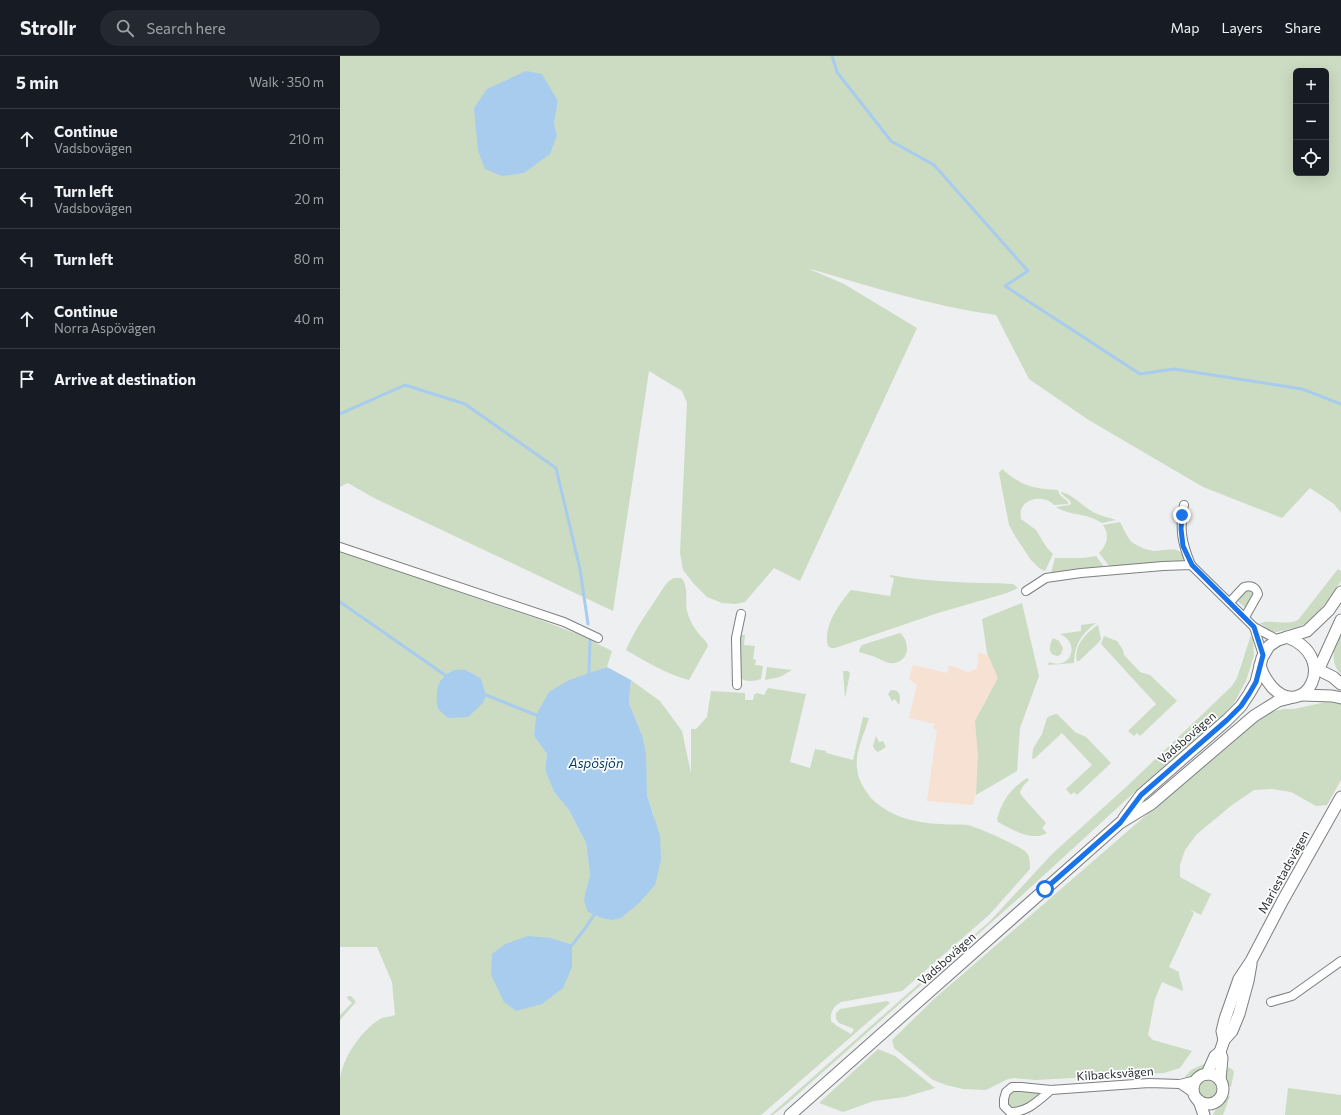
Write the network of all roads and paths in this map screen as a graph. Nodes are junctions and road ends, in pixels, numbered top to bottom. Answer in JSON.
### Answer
{"nodes":[{"id":1,"x":1184,"y":505,"type":"dead end"},
{"id":2,"x":340,"y":547,"type":"edge"},
{"id":3,"x":1192,"y":565,"type":"junction"},
{"id":4,"x":1026,"y":590,"type":"dead end"},
{"id":5,"x":1341,"y":592,"type":"edge"},
{"id":6,"x":1230,"y":602,"type":"junction"},
{"id":7,"x":741,"y":614,"type":"dead end"},
{"id":8,"x":1245,"y":617,"type":"junction"},
{"id":9,"x":1341,"y":620,"type":"edge"},
{"id":10,"x":1254,"y":627,"type":"junction"},
{"id":11,"x":598,"y":638,"type":"dead end"},
{"id":12,"x":1283,"y":639,"type":"junction"},
{"id":13,"x":1261,"y":660,"type":"junction"},
{"id":14,"x":1321,"y":668,"type":"junction"},
{"id":15,"x":1341,"y":684,"type":"edge"},
{"id":16,"x":737,"y":685,"type":"dead end"},
{"id":17,"x":1302,"y":696,"type":"junction"},
{"id":18,"x":1290,"y":698,"type":"junction"},
{"id":19,"x":1341,"y":698,"type":"edge"},
{"id":20,"x":1341,"y":797,"type":"edge"},
{"id":21,"x":1120,"y":823,"type":"junction"},
{"id":22,"x":1341,"y":961,"type":"edge"},
{"id":23,"x":1271,"y":1002,"type":"dead end"},
{"id":24,"x":1220,"y":1052,"type":"junction"},
{"id":25,"x":1207,"y":1074,"type":"junction"},
{"id":26,"x":1196,"y":1080,"type":"junction"},
{"id":27,"x":1220,"y":1080,"type":"junction"},
{"id":28,"x":1180,"y":1084,"type":"junction"},
{"id":29,"x":1051,"y":1090,"type":"junction"},
{"id":30,"x":1196,"y":1097,"type":"junction"},
{"id":31,"x":1212,"y":1103,"type":"junction"},
{"id":32,"x":790,"y":1115,"type":"edge"},
{"id":33,"x":1204,"y":1115,"type":"edge"},
{"id":34,"x":1209,"y":1115,"type":"edge"}],
"edges":[{"from":1,"to":3,"type":"street"},
{"from":2,"to":11,"type":"street"},
{"from":3,"to":4,"type":"street"},
{"from":3,"to":6,"type":"street"},
{"from":5,"to":12,"type":"main road"},
{"from":6,"to":8,"type":"street"},
{"from":6,"to":8,"type":"street"},
{"from":7,"to":16,"type":"street"},
{"from":8,"to":10,"type":"street"},
{"from":9,"to":14,"type":"main road"},
{"from":10,"to":12,"type":"street"},
{"from":10,"to":13,"type":"street"},
{"from":12,"to":13,"type":"main road"},
{"from":12,"to":14,"type":"main road"},
{"from":13,"to":18,"type":"main road"},
{"from":13,"to":21,"type":"main road","name":"Vadsbovägen"},
{"from":14,"to":15,"type":"main road"},
{"from":14,"to":17,"type":"main road"},
{"from":17,"to":18,"type":"main road"},
{"from":17,"to":19,"type":"main road"},
{"from":18,"to":21,"type":"main road","name":"Vadsbovägen"},
{"from":20,"to":24,"type":"main road","name":"Mariestadsvägen"},
{"from":21,"to":32,"type":"main road","name":"Vadsbovägen"},
{"from":22,"to":23,"type":"street"},
{"from":24,"to":25,"type":"main road","name":"Mariestadsvägen"},
{"from":24,"to":27,"type":"main road","name":"Mariestadsvägen"},
{"from":25,"to":26,"type":"main road"},
{"from":25,"to":27,"type":"main road"},
{"from":26,"to":28,"type":"street","name":"Kilbacksvägen"},
{"from":26,"to":30,"type":"main road"},
{"from":27,"to":31,"type":"main road"},
{"from":28,"to":29,"type":"street","name":"Kilbacksvägen"},
{"from":28,"to":30,"type":"street"},
{"from":29,"to":29,"type":"street","name":"Kilbacksvägen"},
{"from":30,"to":31,"type":"main road"},
{"from":30,"to":33,"type":"main road"},
{"from":31,"to":34,"type":"main road"}]}
